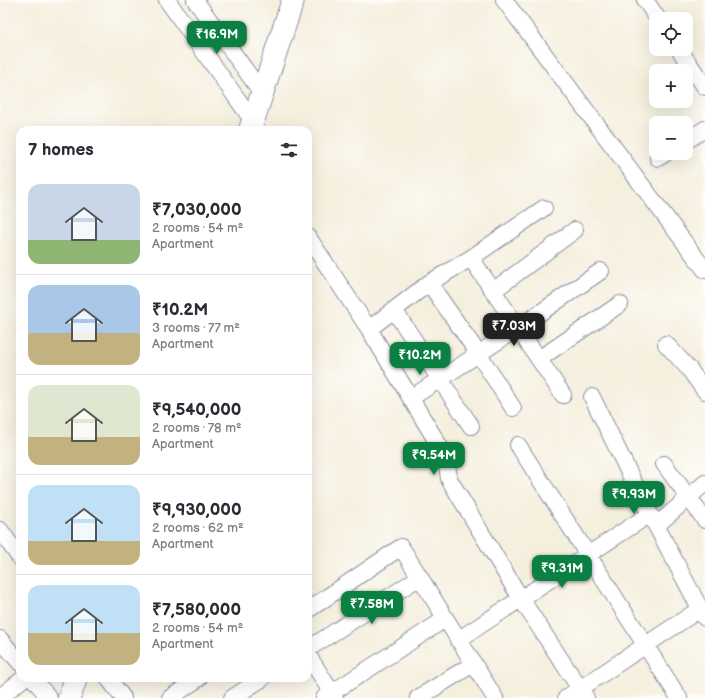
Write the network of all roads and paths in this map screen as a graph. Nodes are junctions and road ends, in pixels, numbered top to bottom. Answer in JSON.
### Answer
{"nodes":[{"id":1,"x":167,"y":0,"type":"edge"},
{"id":2,"x":195,"y":0,"type":"edge"},
{"id":3,"x":292,"y":0,"type":"edge"},
{"id":4,"x":504,"y":0,"type":"edge"},
{"id":5,"x":645,"y":0,"type":"edge"},
{"id":6,"x":653,"y":12,"type":"edge"},
{"id":7,"x":684,"y":56,"type":"edge"},
{"id":8,"x":705,"y":87,"type":"edge"},
{"id":9,"x":262,"y":93,"type":"junction"},
{"id":10,"x":252,"y":126,"type":"edge"},
{"id":11,"x":705,"y":129,"type":"edge"},
{"id":12,"x":693,"y":137,"type":"edge"},
{"id":13,"x":544,"y":208,"type":"dead end"},
{"id":14,"x":576,"y":230,"type":"dead end"},
{"id":15,"x":312,"y":243,"type":"edge"},
{"id":16,"x":471,"y":258,"type":"junction"},
{"id":17,"x":705,"y":270,"type":"edge"},
{"id":18,"x":601,"y":271,"type":"dead end"},
{"id":19,"x":429,"y":283,"type":"junction"},
{"id":20,"x":493,"y":291,"type":"junction"},
{"id":21,"x":620,"y":304,"type":"dead end"},
{"id":22,"x":394,"y":310,"type":"junction"},
{"id":23,"x":518,"y":328,"type":"junction"},
{"id":24,"x":369,"y":329,"type":"junction"},
{"id":25,"x":666,"y":344,"type":"dead end"},
{"id":26,"x":478,"y":353,"type":"junction"},
{"id":27,"x":539,"y":359,"type":"junction"},
{"id":28,"x":440,"y":380,"type":"junction"},
{"id":29,"x":705,"y":390,"type":"edge"},
{"id":30,"x":563,"y":396,"type":"dead end"},
{"id":31,"x":592,"y":396,"type":"dead end"},
{"id":32,"x":411,"y":398,"type":"junction"},
{"id":33,"x":513,"y":408,"type":"dead end"},
{"id":34,"x":472,"y":426,"type":"dead end"},
{"id":35,"x":518,"y":445,"type":"dead end"},
{"id":36,"x":664,"y":464,"type":"dead end"},
{"id":37,"x":705,"y":483,"type":"edge"},
{"id":38,"x":688,"y":498,"type":"junction"},
{"id":39,"x":653,"y":520,"type":"junction"},
{"id":40,"x":705,"y":520,"type":"edge"},
{"id":41,"x":0,"y":530,"type":"edge"},
{"id":42,"x":16,"y":552,"type":"edge"},
{"id":43,"x":588,"y":555,"type":"junction"},
{"id":44,"x":420,"y":577,"type":"junction"},
{"id":45,"x":521,"y":599,"type":"junction"},
{"id":46,"x":312,"y":607,"type":"edge"},
{"id":47,"x":702,"y":613,"type":"edge"},
{"id":48,"x":446,"y":619,"type":"junction"},
{"id":49,"x":458,"y":640,"type":"junction"},
{"id":50,"x":2,"y":645,"type":"edge"},
{"id":51,"x":645,"y":645,"type":"junction"},
{"id":52,"x":312,"y":646,"type":"edge"},
{"id":53,"x":16,"y":659,"type":"edge"},
{"id":54,"x":312,"y":662,"type":"edge"},
{"id":55,"x":473,"y":664,"type":"junction"},
{"id":56,"x":19,"y":682,"type":"edge"},
{"id":57,"x":36,"y":682,"type":"edge"},
{"id":58,"x":75,"y":682,"type":"edge"},
{"id":59,"x":111,"y":682,"type":"edge"},
{"id":60,"x":193,"y":682,"type":"edge"},
{"id":61,"x":257,"y":682,"type":"edge"},
{"id":62,"x":583,"y":693,"type":"edge"},
{"id":63,"x":331,"y":696,"type":"edge"},
{"id":64,"x":0,"y":697,"type":"edge"},
{"id":65,"x":49,"y":698,"type":"edge"},
{"id":66,"x":69,"y":698,"type":"edge"},
{"id":67,"x":123,"y":698,"type":"edge"},
{"id":68,"x":170,"y":698,"type":"edge"},
{"id":69,"x":232,"y":698,"type":"edge"},
{"id":70,"x":418,"y":698,"type":"edge"},
{"id":71,"x":494,"y":698,"type":"edge"},
{"id":72,"x":566,"y":698,"type":"edge"},
{"id":73,"x":679,"y":698,"type":"edge"}],
"edges":[{"from":1,"to":10,"type":"street"},
{"from":2,"to":9,"type":"street"},
{"from":3,"to":9,"type":"highway"},
{"from":4,"to":17,"type":"street"},
{"from":5,"to":6,"type":"street"},
{"from":7,"to":8,"type":"street"},
{"from":9,"to":10,"type":"highway"},
{"from":11,"to":12,"type":"street"},
{"from":13,"to":16,"type":"street"},
{"from":14,"to":20,"type":"street"},
{"from":15,"to":24,"type":"street"},
{"from":16,"to":19,"type":"street"},
{"from":16,"to":20,"type":"street"},
{"from":18,"to":23,"type":"street"},
{"from":19,"to":22,"type":"street"},
{"from":19,"to":26,"type":"street"},
{"from":20,"to":23,"type":"street"},
{"from":21,"to":27,"type":"street"},
{"from":22,"to":24,"type":"street"},
{"from":22,"to":28,"type":"street"},
{"from":23,"to":26,"type":"street"},
{"from":23,"to":27,"type":"street"},
{"from":24,"to":32,"type":"street"},
{"from":25,"to":29,"type":"street"},
{"from":26,"to":28,"type":"street"},
{"from":26,"to":33,"type":"street"},
{"from":27,"to":30,"type":"street"},
{"from":28,"to":32,"type":"street"},
{"from":28,"to":34,"type":"street"},
{"from":31,"to":39,"type":"street"},
{"from":32,"to":45,"type":"street"},
{"from":35,"to":43,"type":"street"},
{"from":36,"to":38,"type":"street"},
{"from":37,"to":38,"type":"street"},
{"from":38,"to":39,"type":"street"},
{"from":38,"to":40,"type":"street"},
{"from":39,"to":43,"type":"street"},
{"from":39,"to":47,"type":"street"},
{"from":41,"to":42,"type":"street"},
{"from":43,"to":45,"type":"street"},
{"from":43,"to":51,"type":"street"},
{"from":44,"to":46,"type":"street"},
{"from":44,"to":48,"type":"street"},
{"from":44,"to":52,"type":"street"},
{"from":45,"to":49,"type":"street"},
{"from":45,"to":62,"type":"street"},
{"from":47,"to":51,"type":"street"},
{"from":48,"to":49,"type":"street"},
{"from":48,"to":63,"type":"street"},
{"from":49,"to":55,"type":"street"},
{"from":50,"to":53,"type":"street"},
{"from":51,"to":62,"type":"street"},
{"from":51,"to":73,"type":"street"},
{"from":54,"to":63,"type":"street"},
{"from":55,"to":70,"type":"street"},
{"from":55,"to":71,"type":"street"},
{"from":56,"to":64,"type":"street"},
{"from":57,"to":65,"type":"street"},
{"from":58,"to":66,"type":"highway"},
{"from":59,"to":67,"type":"street"},
{"from":60,"to":68,"type":"street"},
{"from":61,"to":69,"type":"street"},
{"from":62,"to":72,"type":"street"}]}
